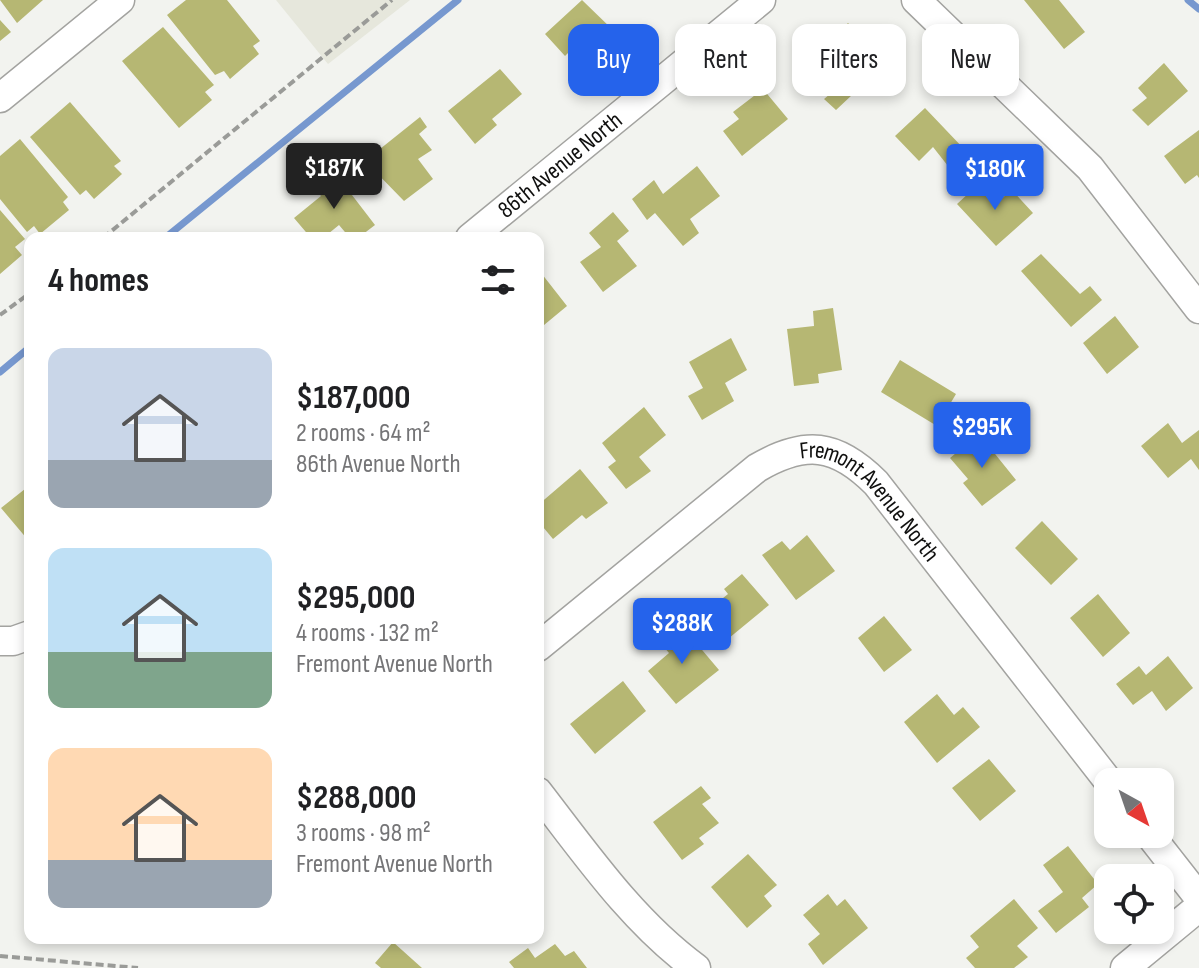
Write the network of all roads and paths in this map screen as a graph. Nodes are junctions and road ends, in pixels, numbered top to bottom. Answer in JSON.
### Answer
{"nodes":[{"id":1,"x":120,"y":0,"type":"edge"},
{"id":2,"x":392,"y":0,"type":"edge"},
{"id":3,"x":761,"y":0,"type":"edge"},
{"id":4,"x":916,"y":0,"type":"edge"},
{"id":5,"x":0,"y":98,"type":"edge"},
{"id":6,"x":110,"y":232,"type":"edge"},
{"id":7,"x":477,"y":232,"type":"edge"},
{"id":8,"x":24,"y":297,"type":"edge"},
{"id":9,"x":1199,"y":309,"type":"edge"},
{"id":10,"x":0,"y":315,"type":"edge"},
{"id":11,"x":24,"y":637,"type":"edge"},
{"id":12,"x":0,"y":641,"type":"edge"},
{"id":13,"x":544,"y":642,"type":"edge"},
{"id":14,"x":1098,"y":768,"type":"edge"},
{"id":15,"x":544,"y":800,"type":"edge"},
{"id":16,"x":1160,"y":848,"type":"edge"},
{"id":17,"x":1199,"y":898,"type":"edge"},
{"id":18,"x":1199,"y":907,"type":"edge"},
{"id":19,"x":0,"y":956,"type":"edge"},
{"id":20,"x":138,"y":968,"type":"edge"},
{"id":21,"x":696,"y":968,"type":"edge"},
{"id":22,"x":1125,"y":968,"type":"edge"}],
"edges":[{"from":1,"to":5,"type":"street"},
{"from":2,"to":6,"type":"path"},
{"from":3,"to":7,"type":"street","name":"86th Avenue North"},
{"from":4,"to":9,"type":"street"},
{"from":8,"to":10,"type":"path"},
{"from":11,"to":12,"type":"street"},
{"from":13,"to":14,"type":"street","name":"Fremont Avenue North"},
{"from":15,"to":21,"type":"street"},
{"from":16,"to":17,"type":"street"},
{"from":18,"to":22,"type":"street"},
{"from":19,"to":20,"type":"path"}]}
